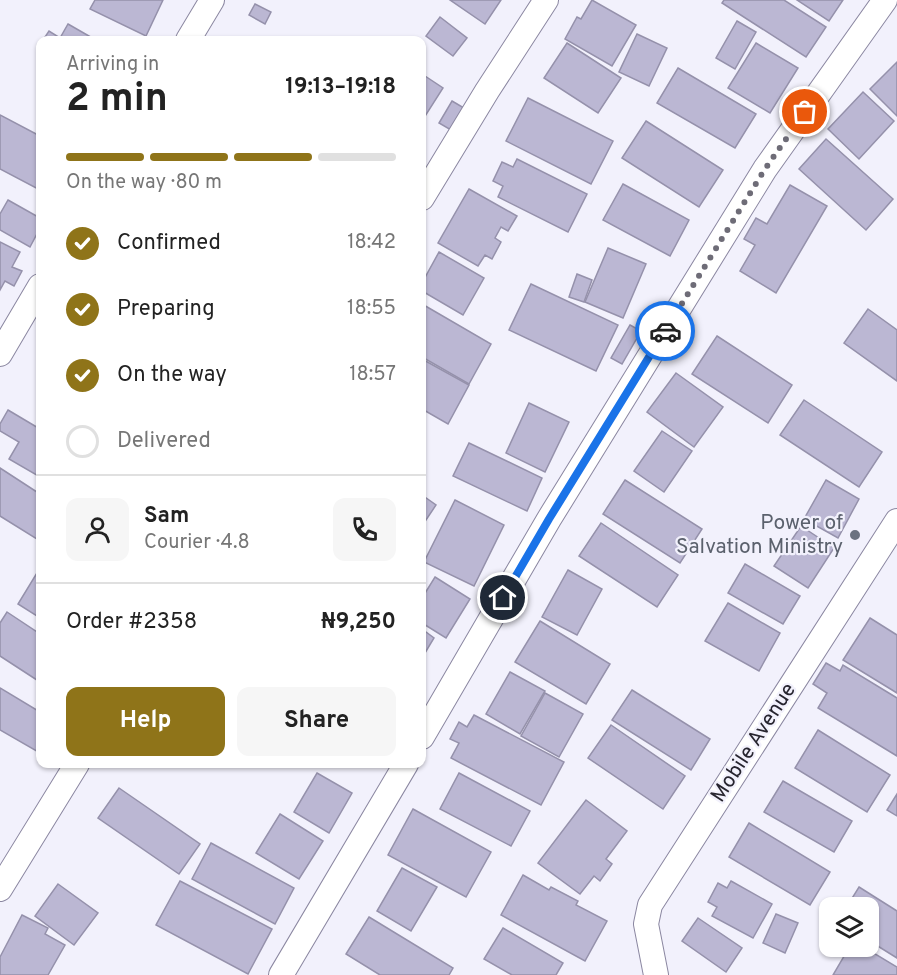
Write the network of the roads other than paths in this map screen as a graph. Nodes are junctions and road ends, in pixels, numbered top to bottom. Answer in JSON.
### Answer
{"nodes":[{"id":1,"x":212,"y":0,"type":"edge"},
{"id":2,"x":546,"y":0,"type":"edge"},
{"id":3,"x":885,"y":0,"type":"edge"},
{"id":4,"x":190,"y":36,"type":"edge"},
{"id":5,"x":426,"y":191,"type":"edge"},
{"id":6,"x":36,"y":293,"type":"edge"},
{"id":7,"x":0,"y":354,"type":"edge"},
{"id":8,"x":897,"y":521,"type":"edge"},
{"id":9,"x":426,"y":729,"type":"edge"},
{"id":10,"x":75,"y":768,"type":"edge"},
{"id":11,"x":404,"y":768,"type":"edge"},
{"id":12,"x":0,"y":890,"type":"edge"},
{"id":13,"x":281,"y":975,"type":"edge"},
{"id":14,"x":656,"y":975,"type":"edge"}],
"edges":[{"from":1,"to":4,"type":"street"},
{"from":2,"to":5,"type":"street"},
{"from":3,"to":9,"type":"street"},
{"from":6,"to":7,"type":"street"},
{"from":8,"to":14,"type":"street","name":"Mobile Avenue"},
{"from":10,"to":12,"type":"street"},
{"from":11,"to":13,"type":"street"}]}
